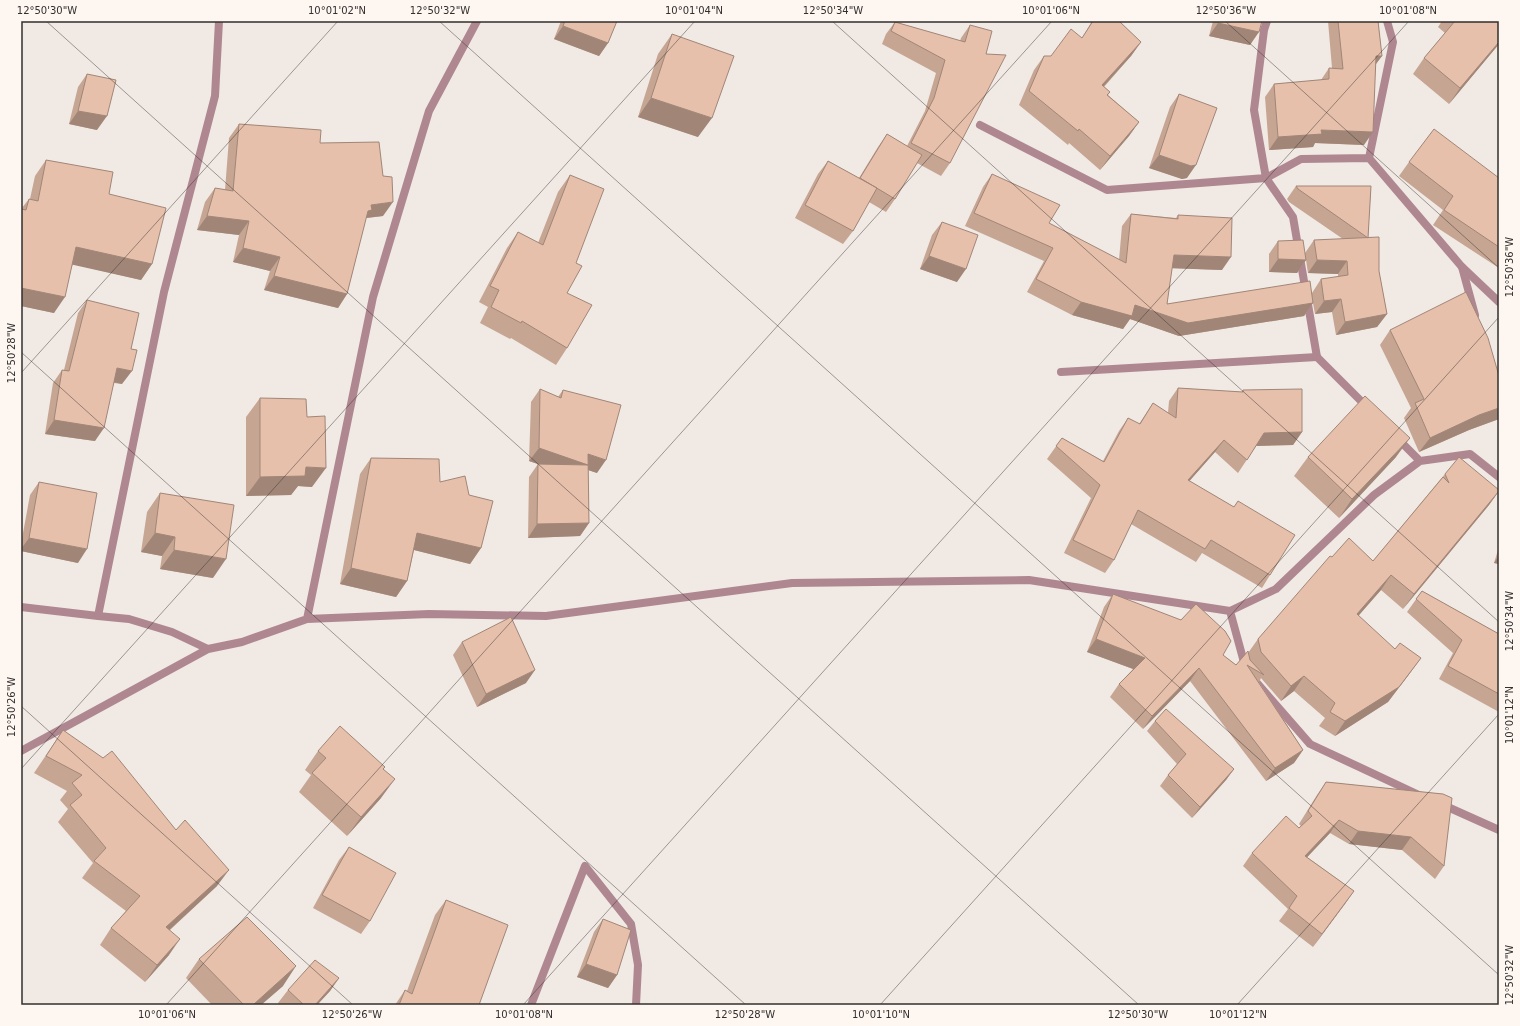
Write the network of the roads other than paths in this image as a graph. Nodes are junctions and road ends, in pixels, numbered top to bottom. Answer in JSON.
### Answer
{"nodes":[{"id":1,"x":219,"y":21,"type":"edge"},
{"id":2,"x":477,"y":21,"type":"edge"},
{"id":3,"x":1267,"y":21,"type":"edge"},
{"id":4,"x":1387,"y":21,"type":"edge"},
{"id":5,"x":980,"y":125,"type":"dead end"},
{"id":6,"x":1369,"y":158,"type":"junction"},
{"id":7,"x":1266,"y":178,"type":"junction"},
{"id":8,"x":1462,"y":267,"type":"junction"},
{"id":9,"x":1499,"y":302,"type":"edge"},
{"id":10,"x":1476,"y":320,"type":"edge"},
{"id":11,"x":1317,"y":357,"type":"junction"},
{"id":12,"x":1061,"y":372,"type":"dead end"},
{"id":13,"x":1371,"y":412,"type":"edge"},
{"id":14,"x":1393,"y":433,"type":"edge"},
{"id":15,"x":1420,"y":461,"type":"junction"},
{"id":16,"x":1499,"y":477,"type":"edge"},
{"id":17,"x":21,"y":606,"type":"edge"},
{"id":18,"x":1230,"y":611,"type":"junction"},
{"id":19,"x":98,"y":616,"type":"junction"},
{"id":20,"x":307,"y":619,"type":"junction"},
{"id":21,"x":208,"y":649,"type":"junction"},
{"id":22,"x":21,"y":752,"type":"edge"},
{"id":23,"x":1499,"y":830,"type":"edge"},
{"id":24,"x":531,"y":1005,"type":"edge"},
{"id":25,"x":636,"y":1005,"type":"edge"}],
"edges":[{"from":1,"to":19,"type":"street"},
{"from":2,"to":20,"type":"street"},
{"from":3,"to":7,"type":"street"},
{"from":4,"to":6,"type":"street"},
{"from":5,"to":7,"type":"street"},
{"from":6,"to":7,"type":"street"},
{"from":6,"to":8,"type":"street"},
{"from":7,"to":11,"type":"street"},
{"from":8,"to":9,"type":"street"},
{"from":8,"to":10,"type":"street"},
{"from":11,"to":12,"type":"street"},
{"from":11,"to":13,"type":"street"},
{"from":14,"to":15,"type":"street"},
{"from":15,"to":16,"type":"street"},
{"from":15,"to":18,"type":"street"},
{"from":17,"to":19,"type":"street"},
{"from":18,"to":20,"type":"street"},
{"from":18,"to":23,"type":"street"},
{"from":19,"to":21,"type":"street"},
{"from":20,"to":21,"type":"street"},
{"from":21,"to":22,"type":"street"},
{"from":24,"to":25,"type":"street"}]}
